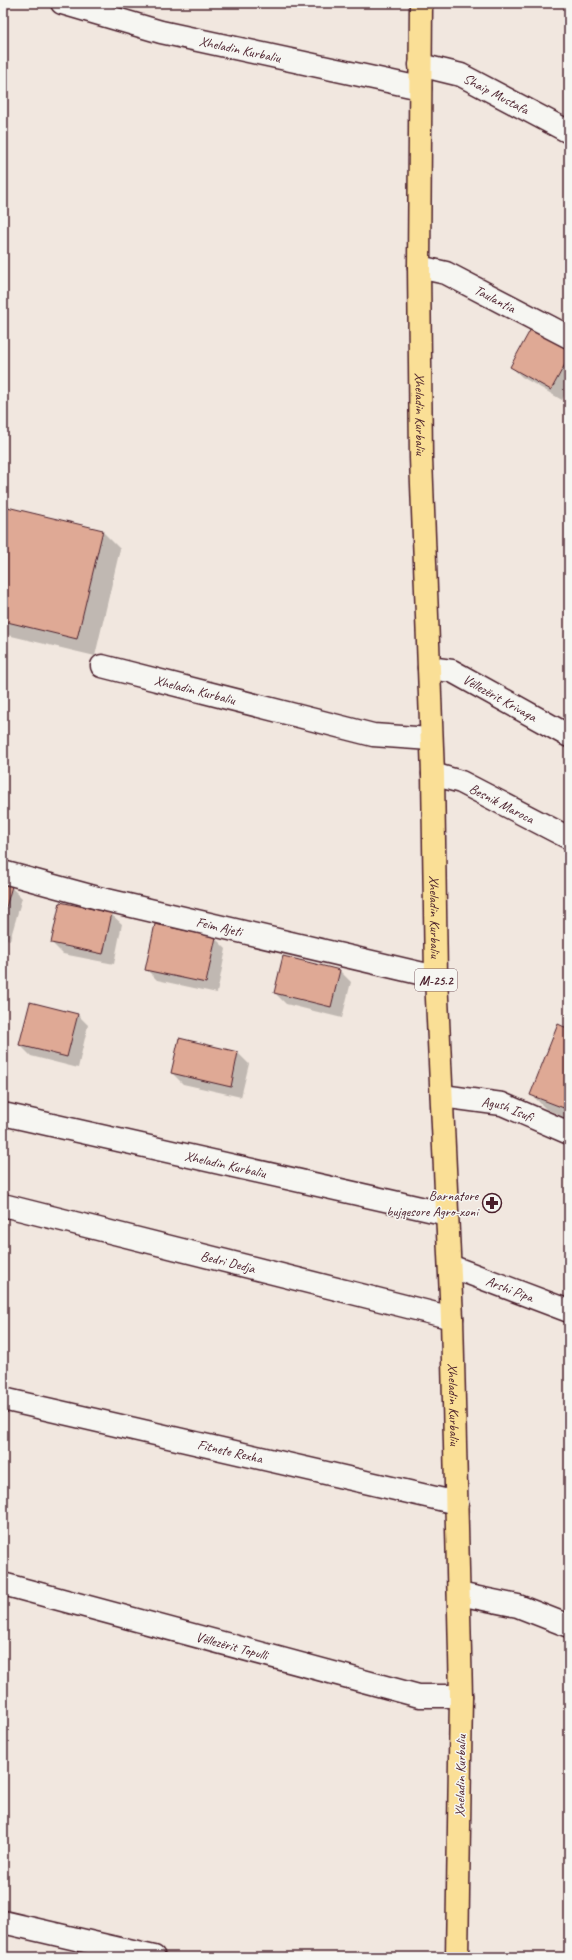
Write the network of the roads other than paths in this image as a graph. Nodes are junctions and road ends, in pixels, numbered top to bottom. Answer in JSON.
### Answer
{"nodes":[{"id":1,"x":62,"y":3,"type":"edge"},
{"id":2,"x":421,"y":3,"type":"edge"},
{"id":3,"x":420,"y":65,"type":"junction"},
{"id":4,"x":420,"y":88,"type":"junction"},
{"id":5,"x":569,"y":132,"type":"edge"},
{"id":6,"x":419,"y":267,"type":"junction"},
{"id":7,"x":569,"y":337,"type":"edge"},
{"id":8,"x":102,"y":666,"type":"dead end"},
{"id":9,"x":429,"y":668,"type":"junction"},
{"id":10,"x":569,"y":736,"type":"edge"},
{"id":11,"x":430,"y":739,"type":"junction"},
{"id":12,"x":432,"y":774,"type":"junction"},
{"id":13,"x":569,"y":838,"type":"edge"},
{"id":14,"x":3,"y":872,"type":"edge"},
{"id":15,"x":436,"y":977,"type":"junction"},
{"id":16,"x":442,"y":1096,"type":"junction"},
{"id":17,"x":3,"y":1114,"type":"edge"},
{"id":18,"x":569,"y":1133,"type":"edge"},
{"id":19,"x":3,"y":1205,"type":"edge"},
{"id":20,"x":447,"y":1214,"type":"junction"},
{"id":21,"x":450,"y":1266,"type":"junction"},
{"id":22,"x":569,"y":1311,"type":"edge"},
{"id":23,"x":452,"y":1318,"type":"junction"},
{"id":24,"x":3,"y":1399,"type":"edge"},
{"id":25,"x":457,"y":1503,"type":"junction"},
{"id":26,"x":3,"y":1584,"type":"edge"},
{"id":27,"x":459,"y":1594,"type":"junction"},
{"id":28,"x":569,"y":1626,"type":"edge"},
{"id":29,"x":462,"y":1696,"type":"junction"},
{"id":30,"x":3,"y":1922,"type":"edge"},
{"id":31,"x":154,"y":1957,"type":"edge"},
{"id":32,"x":457,"y":1957,"type":"edge"}],
"edges":[{"from":1,"to":4,"type":"street","name":"Xheladin Kurbaliu"},
{"from":2,"to":3,"type":"main road","name":"Xheladin Kurbaliu","number":"M-25.2"},
{"from":3,"to":4,"type":"main road","name":"Xheladin Kurbaliu","number":"M-25.2"},
{"from":3,"to":5,"type":"street","name":"Shaip Mustafa"},
{"from":4,"to":6,"type":"main road","name":"Xheladin Kurbaliu","number":"M-25.2"},
{"from":6,"to":7,"type":"street","name":"Taulantia"},
{"from":6,"to":9,"type":"main road","name":"Xheladin Kurbaliu","number":"M-25.2"},
{"from":8,"to":11,"type":"street","name":"Xheladin Kurbaliu"},
{"from":9,"to":10,"type":"street","name":"Vëllezërit Krivaqa"},
{"from":9,"to":11,"type":"main road","name":"Xheladin Kurbaliu","number":"M-25.2"},
{"from":11,"to":12,"type":"main road","name":"Xheladin Kurbaliu","number":"M-25.2"},
{"from":12,"to":13,"type":"street","name":"Besnik Maroca"},
{"from":12,"to":15,"type":"main road","name":"Xheladin Kurbaliu","number":"M-25.2"},
{"from":14,"to":15,"type":"street","name":"Feim Ajeti"},
{"from":15,"to":16,"type":"main road","name":"Xheladin Kurbaliu","number":"M-25.2"},
{"from":16,"to":18,"type":"street","name":"Agush Isufi"},
{"from":16,"to":20,"type":"main road","name":"Xheladin Kurbaliu","number":"M-25.2"},
{"from":17,"to":20,"type":"street","name":"Xheladin Kurbaliu"},
{"from":19,"to":23,"type":"street","name":"Bedri Dedja"},
{"from":20,"to":21,"type":"main road","name":"Xheladin Kurbaliu","number":"M-25.2"},
{"from":21,"to":22,"type":"street","name":"Arshi Pipa"},
{"from":21,"to":23,"type":"main road","name":"Xheladin Kurbaliu","number":"M-25.2"},
{"from":23,"to":25,"type":"main road","name":"Xheladin Kurbaliu","number":"M-25.2"},
{"from":24,"to":25,"type":"street","name":"Fitnete Rexha"},
{"from":25,"to":27,"type":"main road","name":"Xheladin Kurbaliu","number":"M-25.2"},
{"from":26,"to":29,"type":"street","name":"Vëllezërit Topulli"},
{"from":27,"to":28,"type":"street"},
{"from":27,"to":29,"type":"main road","name":"Xheladin Kurbaliu","number":"M-25.2"},
{"from":29,"to":32,"type":"main road","name":"Xheladin Kurbaliu","number":"M-25.2"},
{"from":30,"to":31,"type":"street"}]}
